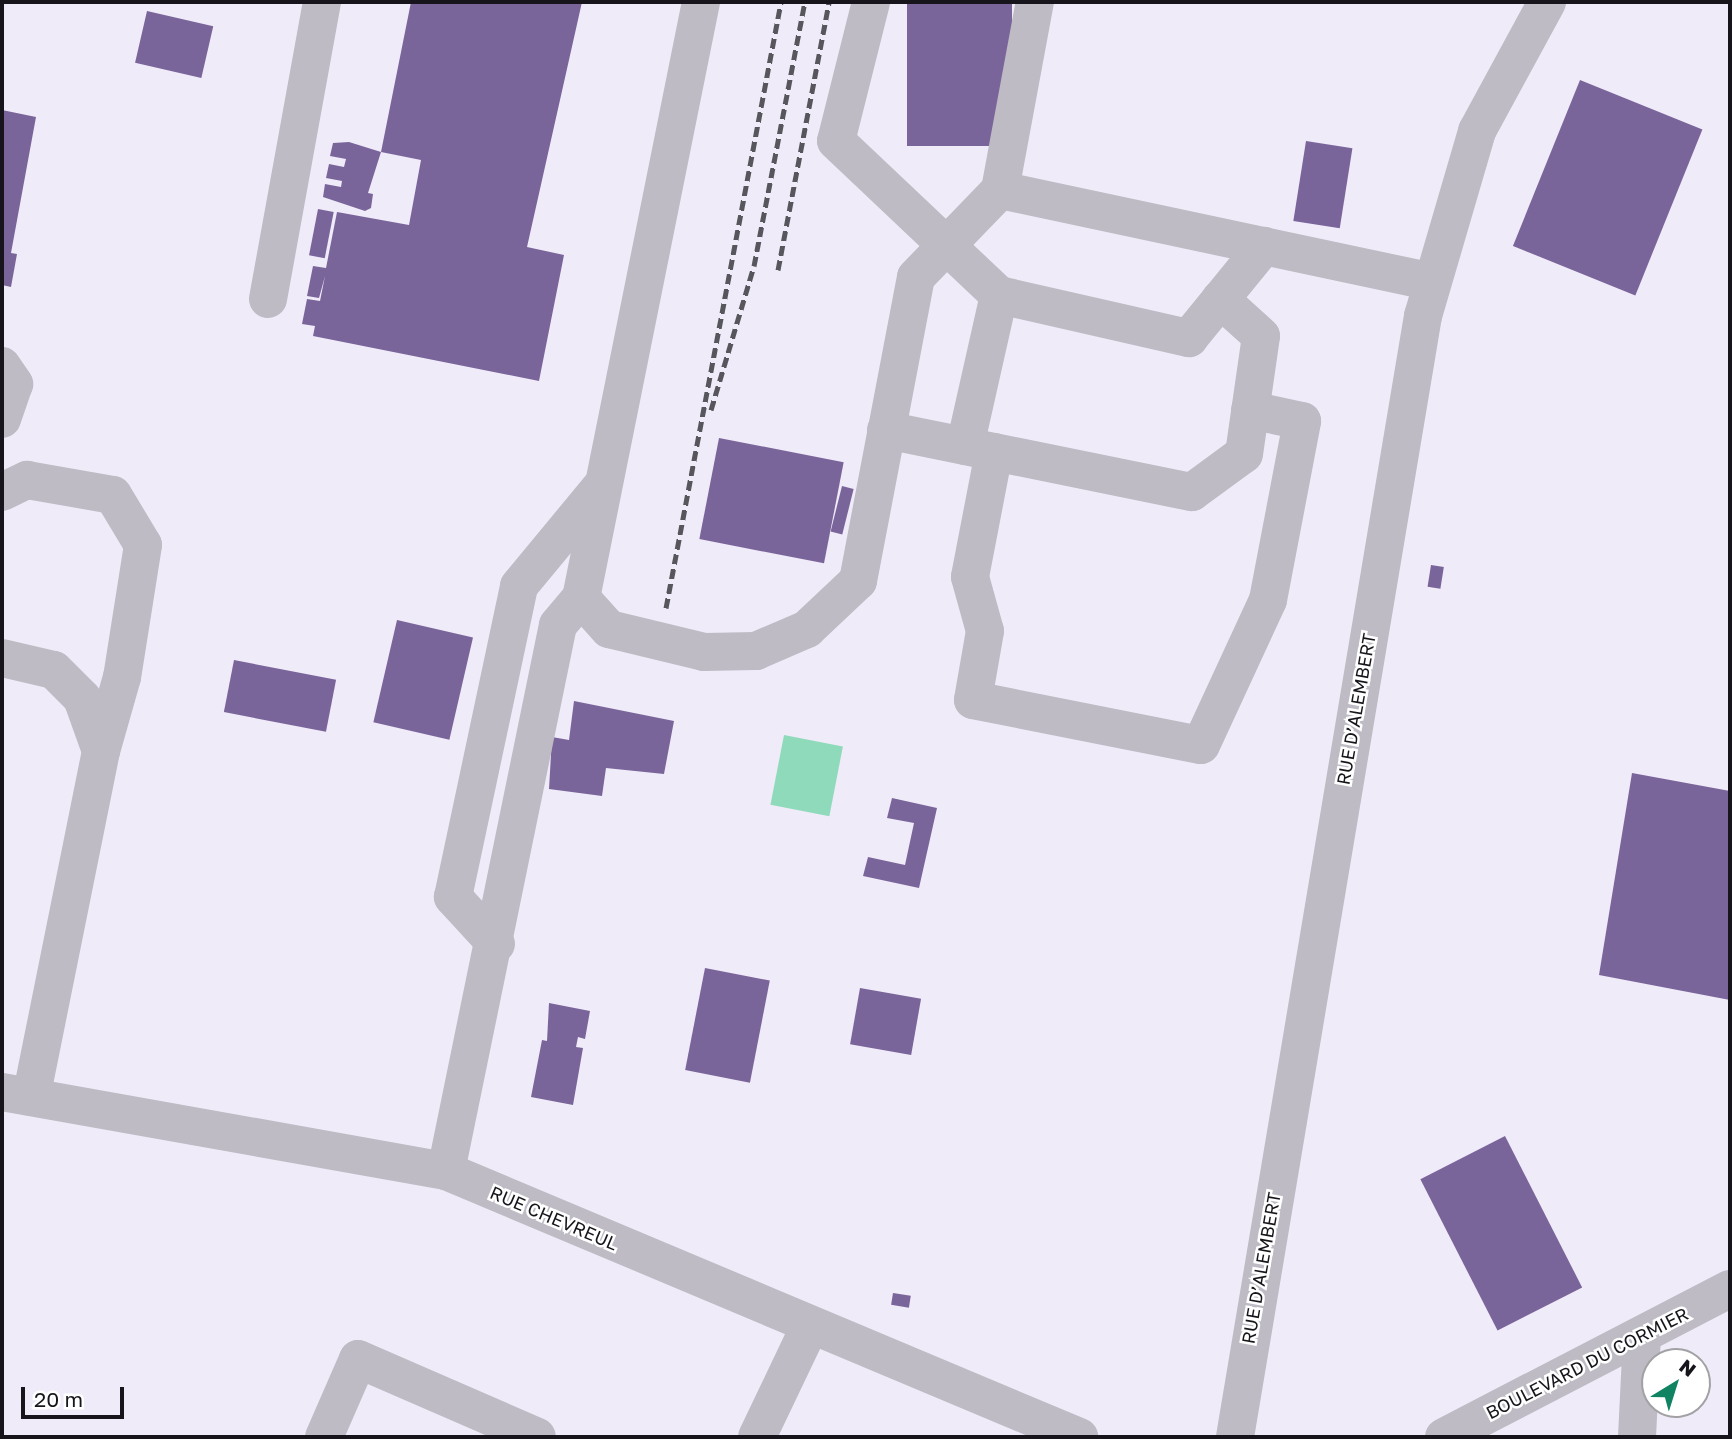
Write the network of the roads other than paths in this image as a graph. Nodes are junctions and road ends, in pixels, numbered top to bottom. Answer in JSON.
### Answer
{"nodes":[{"id":1,"x":322,"y":2,"type":"edge"},
{"id":2,"x":701,"y":2,"type":"edge"},
{"id":3,"x":871,"y":2,"type":"edge"},
{"id":4,"x":1035,"y":2,"type":"edge"},
{"id":5,"x":1547,"y":2,"type":"edge"},
{"id":6,"x":1000,"y":190,"type":"junction"},
{"id":7,"x":947,"y":244,"type":"junction"},
{"id":8,"x":1264,"y":246,"type":"junction"},
{"id":9,"x":1431,"y":282,"type":"junction"},
{"id":10,"x":999,"y":295,"type":"junction"},
{"id":11,"x":268,"y":299,"type":"dead end"},
{"id":12,"x":1220,"y":299,"type":"junction"},
{"id":13,"x":2,"y":366,"type":"edge"},
{"id":14,"x":1250,"y":410,"type":"junction"},
{"id":15,"x":2,"y":419,"type":"edge"},
{"id":16,"x":886,"y":430,"type":"junction"},
{"id":17,"x":979,"y":449,"type":"junction"},
{"id":18,"x":4,"y":484,"type":"edge"},
{"id":19,"x":603,"y":484,"type":"junction"},
{"id":20,"x":581,"y":598,"type":"junction"},
{"id":21,"x":2,"y":658,"type":"edge"},
{"id":22,"x":101,"y":751,"type":"junction"},
{"id":23,"x":496,"y":944,"type":"junction"},
{"id":24,"x":16,"y":1095,"type":"edge"},
{"id":25,"x":446,"y":1171,"type":"junction"},
{"id":26,"x":1730,"y":1289,"type":"edge"},
{"id":27,"x":809,"y":1328,"type":"junction"},
{"id":28,"x":1642,"y":1335,"type":"junction"},
{"id":29,"x":324,"y":1437,"type":"edge"},
{"id":30,"x":537,"y":1437,"type":"edge"},
{"id":31,"x":757,"y":1437,"type":"edge"},
{"id":32,"x":1079,"y":1437,"type":"edge"},
{"id":33,"x":1235,"y":1437,"type":"edge"},
{"id":34,"x":1444,"y":1437,"type":"edge"},
{"id":35,"x":1637,"y":1437,"type":"edge"}],
"edges":[{"from":1,"to":11,"type":"street"},
{"from":2,"to":19,"type":"street"},
{"from":3,"to":7,"type":"street"},
{"from":4,"to":6,"type":"street"},
{"from":5,"to":9,"type":"street","name":"RUE D’ALEMBERT"},
{"from":6,"to":7,"type":"street"},
{"from":6,"to":8,"type":"street"},
{"from":7,"to":10,"type":"street"},
{"from":7,"to":16,"type":"street"},
{"from":8,"to":9,"type":"street"},
{"from":8,"to":12,"type":"street"},
{"from":9,"to":33,"type":"street","name":"RUE D’ALEMBERT"},
{"from":10,"to":12,"type":"street"},
{"from":10,"to":17,"type":"street"},
{"from":12,"to":14,"type":"street"},
{"from":13,"to":15,"type":"street"},
{"from":14,"to":17,"type":"street"},
{"from":14,"to":17,"type":"street"},
{"from":16,"to":17,"type":"street"},
{"from":16,"to":20,"type":"street"},
{"from":18,"to":22,"type":"street"},
{"from":19,"to":20,"type":"street"},
{"from":19,"to":23,"type":"street"},
{"from":20,"to":23,"type":"street"},
{"from":21,"to":22,"type":"street"},
{"from":22,"to":24,"type":"street"},
{"from":23,"to":25,"type":"street"},
{"from":24,"to":25,"type":"street","name":"RUE CHEVREUL"},
{"from":25,"to":27,"type":"street","name":"RUE CHEVREUL"},
{"from":26,"to":28,"type":"street","name":"BOULEVARD DU CORMIER"},
{"from":27,"to":31,"type":"street"},
{"from":27,"to":32,"type":"street","name":"RUE CHEVREUL"},
{"from":28,"to":34,"type":"street","name":"BOULEVARD DU CORMIER"},
{"from":28,"to":35,"type":"street"},
{"from":29,"to":30,"type":"street"}]}
